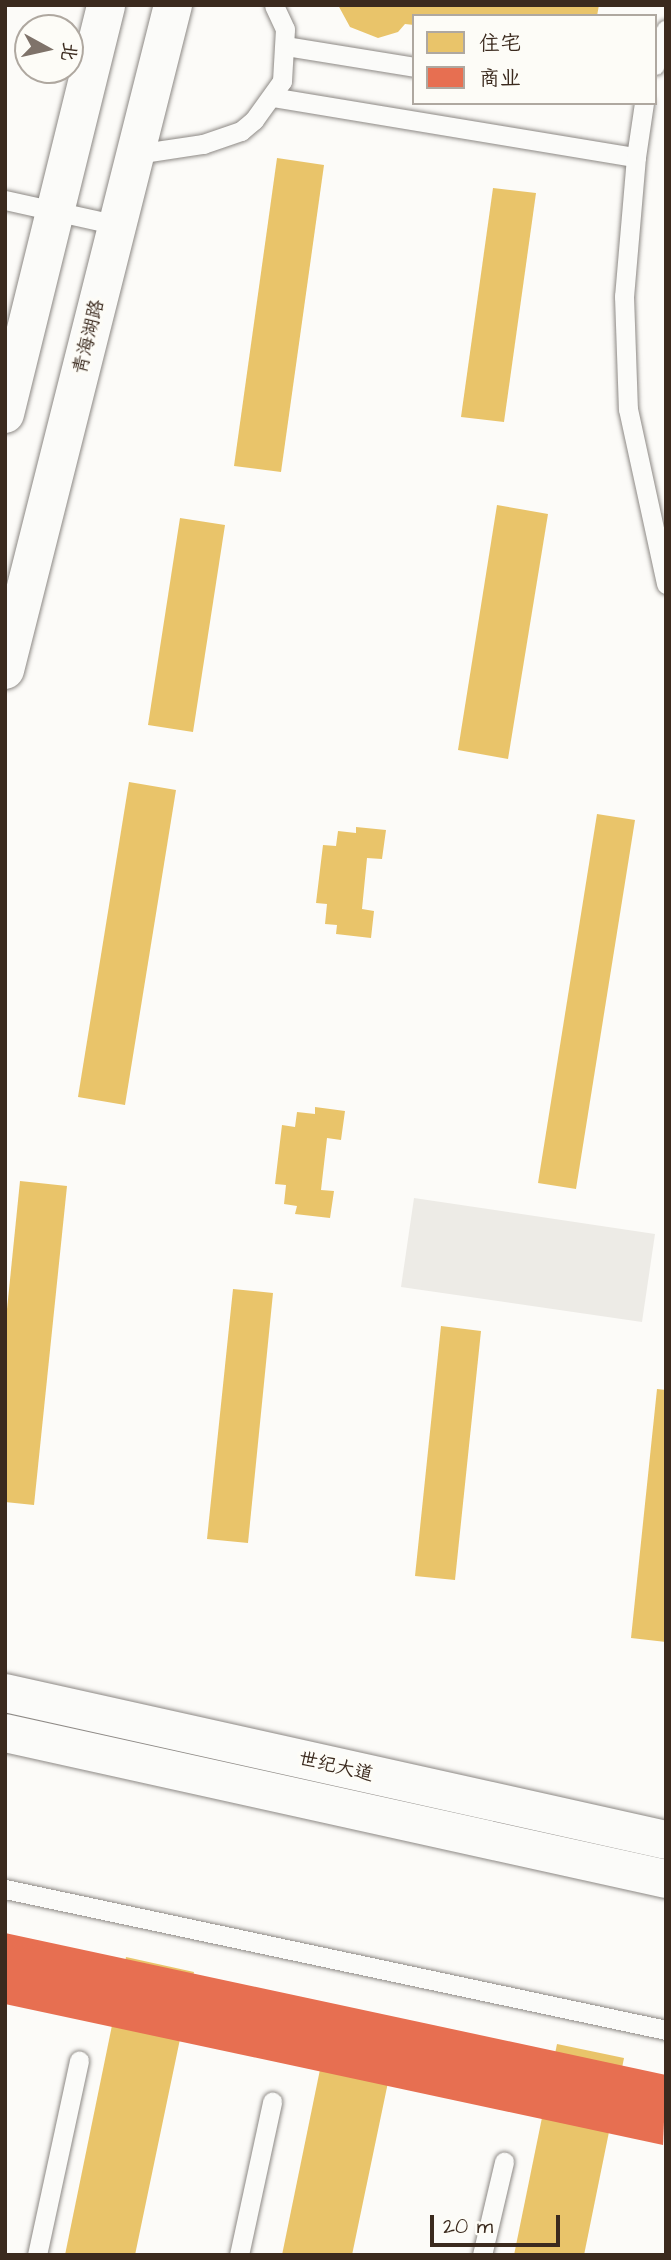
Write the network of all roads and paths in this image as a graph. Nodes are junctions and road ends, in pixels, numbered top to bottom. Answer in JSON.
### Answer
{"nodes":[{"id":1,"x":106,"y":5,"type":"edge"},
{"id":2,"x":173,"y":5,"type":"edge"},
{"id":3,"x":274,"y":5,"type":"edge"},
{"id":4,"x":666,"y":30,"type":"edge"},
{"id":5,"x":285,"y":46,"type":"junction"},
{"id":6,"x":657,"y":59,"type":"edge"},
{"id":7,"x":412,"y":66,"type":"edge"},
{"id":8,"x":272,"y":97,"type":"junction"},
{"id":9,"x":644,"y":105,"type":"edge"},
{"id":10,"x":136,"y":154,"type":"junction"},
{"id":11,"x":636,"y":157,"type":"junction"},
{"id":12,"x":5,"y":200,"type":"edge"},
{"id":13,"x":55,"y":211,"type":"junction"},
{"id":14,"x":118,"y":225,"type":"junction"},
{"id":15,"x":5,"y":414,"type":"edge"},
{"id":16,"x":666,"y":584,"type":"edge"},
{"id":17,"x":5,"y":670,"type":"edge"},
{"id":18,"x":5,"y":1693,"type":"edge"},
{"id":19,"x":5,"y":1733,"type":"edge"},
{"id":20,"x":666,"y":1840,"type":"edge"},
{"id":21,"x":666,"y":1879,"type":"edge"},
{"id":22,"x":5,"y":1889,"type":"edge"},
{"id":23,"x":666,"y":2030,"type":"edge"},
{"id":24,"x":79,"y":2060,"type":"dead end"},
{"id":25,"x":272,"y":2102,"type":"dead end"},
{"id":26,"x":505,"y":2162,"type":"dead end"},
{"id":27,"x":37,"y":2255,"type":"edge"},
{"id":28,"x":239,"y":2255,"type":"edge"},
{"id":29,"x":482,"y":2255,"type":"edge"}],
"edges":[{"from":1,"to":13,"type":"street"},
{"from":2,"to":10,"type":"street","name":"青海湖路"},
{"from":3,"to":5,"type":"lane"},
{"from":4,"to":6,"type":"lane"},
{"from":5,"to":7,"type":"lane"},
{"from":5,"to":8,"type":"lane"},
{"from":8,"to":10,"type":"lane"},
{"from":8,"to":11,"type":"lane"},
{"from":9,"to":11,"type":"lane"},
{"from":10,"to":14,"type":"street","name":"青海湖路"},
{"from":11,"to":16,"type":"lane"},
{"from":12,"to":13,"type":"lane"},
{"from":13,"to":14,"type":"lane"},
{"from":13,"to":15,"type":"street"},
{"from":14,"to":17,"type":"street","name":"青海湖路"},
{"from":18,"to":20,"type":"street","name":"世纪大道"},
{"from":19,"to":21,"type":"street","name":"世纪大道"},
{"from":22,"to":23,"type":"lane"},
{"from":24,"to":27,"type":"lane"},
{"from":25,"to":28,"type":"lane"},
{"from":26,"to":29,"type":"lane"}]}
